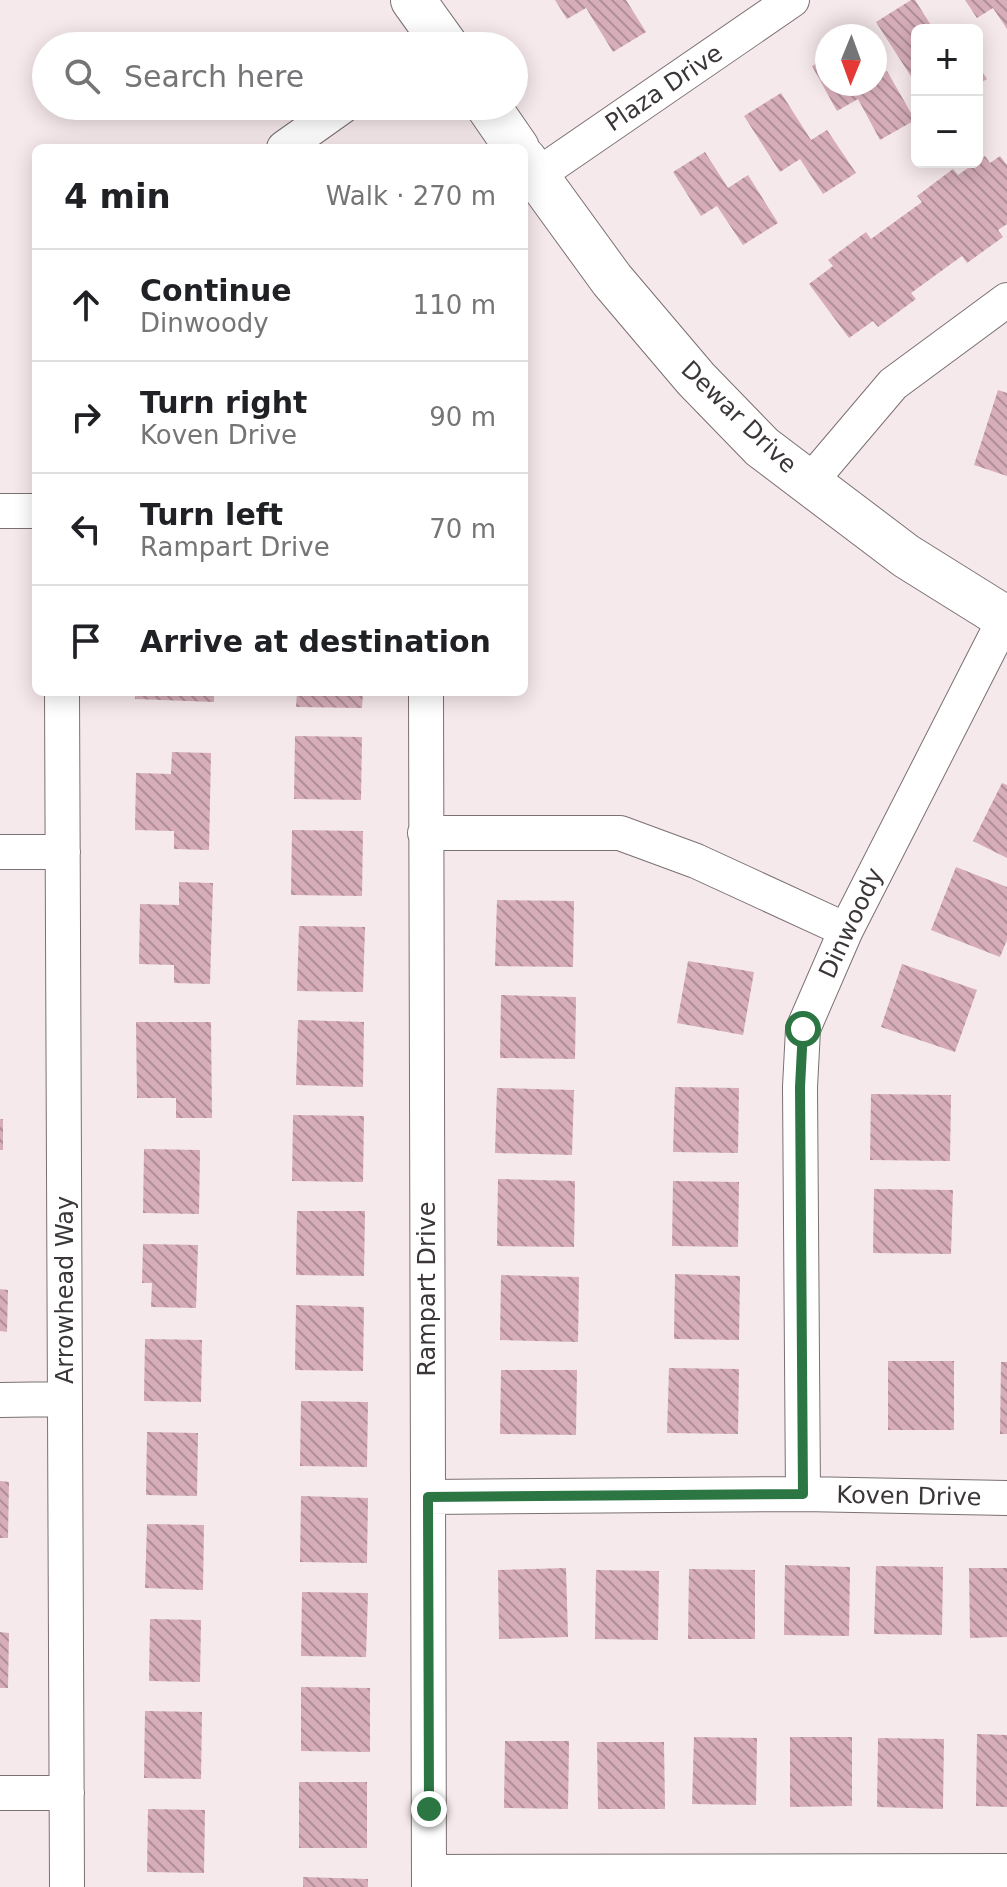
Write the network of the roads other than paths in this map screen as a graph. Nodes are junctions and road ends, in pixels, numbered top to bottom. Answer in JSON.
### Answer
{"nodes":[{"id":1,"x":413,"y":0,"type":"edge"},
{"id":2,"x":792,"y":0,"type":"edge"},
{"id":3,"x":432,"y":32,"type":"edge"},
{"id":4,"x":323,"y":120,"type":"edge"},
{"id":5,"x":497,"y":120,"type":"edge"},
{"id":6,"x":290,"y":144,"type":"edge"},
{"id":7,"x":514,"y":144,"type":"edge"},
{"id":8,"x":528,"y":159,"type":"edge"},
{"id":9,"x":528,"y":165,"type":"edge"},
{"id":10,"x":1003,"y":312,"type":"edge"},
{"id":11,"x":809,"y":483,"type":"junction"},
{"id":12,"x":0,"y":511,"type":"edge"},
{"id":13,"x":32,"y":511,"type":"edge"},
{"id":14,"x":1006,"y":618,"type":"edge"},
{"id":15,"x":62,"y":696,"type":"edge"},
{"id":16,"x":426,"y":696,"type":"edge"},
{"id":17,"x":425,"y":833,"type":"junction"},
{"id":18,"x":0,"y":852,"type":"edge"},
{"id":19,"x":63,"y":852,"type":"junction"},
{"id":20,"x":846,"y":930,"type":"junction"},
{"id":21,"x":65,"y":1399,"type":"junction"},
{"id":22,"x":0,"y":1400,"type":"edge"},
{"id":23,"x":803,"y":1494,"type":"junction"},
{"id":24,"x":428,"y":1497,"type":"junction"},
{"id":25,"x":1007,"y":1498,"type":"edge"},
{"id":26,"x":0,"y":1793,"type":"edge"},
{"id":27,"x":67,"y":1793,"type":"junction"},
{"id":28,"x":1007,"y":1871,"type":"edge"},
{"id":29,"x":429,"y":1879,"type":"edge"},
{"id":30,"x":67,"y":1887,"type":"edge"}],
"edges":[{"from":1,"to":3,"type":"street"},
{"from":2,"to":8,"type":"street","name":"Plaza Drive"},
{"from":4,"to":6,"type":"street"},
{"from":5,"to":7,"type":"street","name":"Dewar Drive"},
{"from":9,"to":11,"type":"street","name":"Dewar Drive"},
{"from":10,"to":11,"type":"street"},
{"from":11,"to":14,"type":"street","name":"Dewar Drive"},
{"from":12,"to":13,"type":"street"},
{"from":14,"to":20,"type":"street","name":"Dinwoody"},
{"from":15,"to":19,"type":"street","name":"Arrowhead Way"},
{"from":16,"to":17,"type":"street","name":"Rampart Drive"},
{"from":17,"to":20,"type":"street"},
{"from":17,"to":24,"type":"street","name":"Rampart Drive"},
{"from":18,"to":19,"type":"street"},
{"from":19,"to":21,"type":"street","name":"Arrowhead Way"},
{"from":20,"to":23,"type":"street","name":"Dinwoody"},
{"from":21,"to":22,"type":"street"},
{"from":21,"to":27,"type":"street","name":"Arrowhead Way"},
{"from":23,"to":24,"type":"street","name":"Koven Drive"},
{"from":23,"to":25,"type":"street","name":"Koven Drive"},
{"from":24,"to":29,"type":"street","name":"Rampart Drive"},
{"from":26,"to":27,"type":"street"},
{"from":27,"to":30,"type":"street","name":"Arrowhead Way"},
{"from":28,"to":29,"type":"street"}]}
